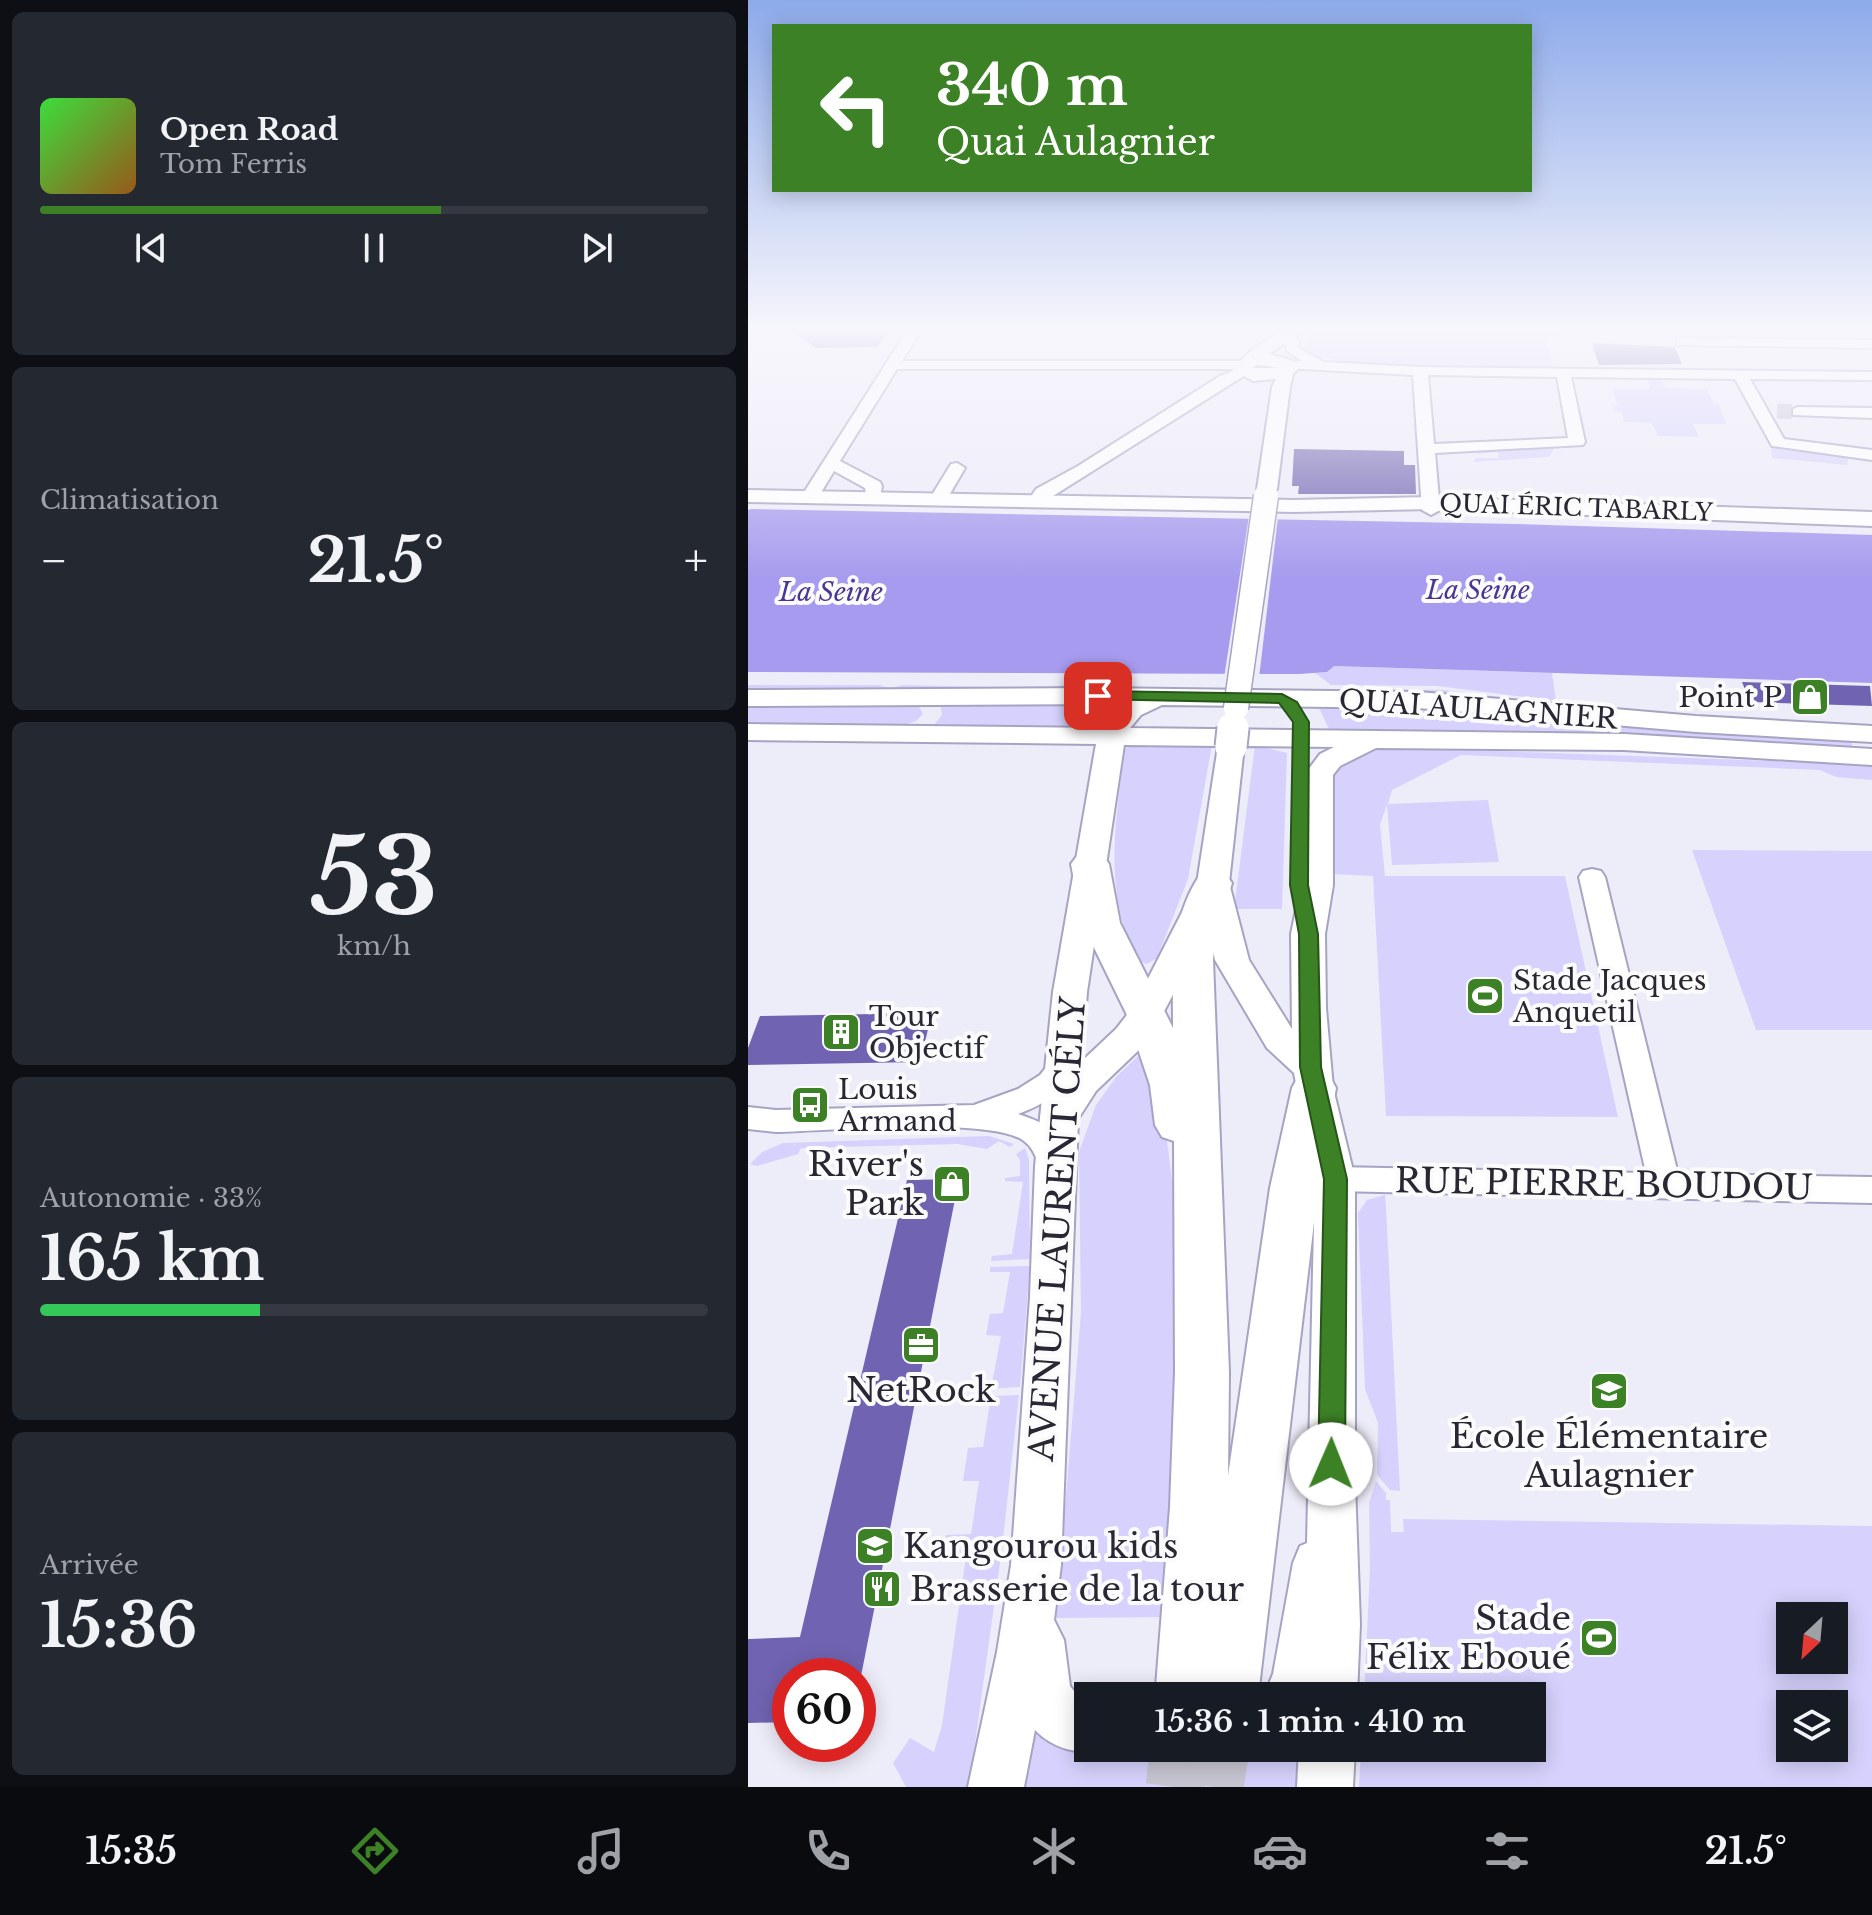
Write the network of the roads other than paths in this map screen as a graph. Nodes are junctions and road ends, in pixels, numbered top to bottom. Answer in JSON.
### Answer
{"nodes":[{"id":1,"x":863,"y":412,"type":"edge"},
{"id":2,"x":1173,"y":412,"type":"edge"},
{"id":3,"x":1275,"y":412,"type":"edge"},
{"id":4,"x":1424,"y":412,"type":"edge"},
{"id":5,"x":1571,"y":412,"type":"edge"},
{"id":6,"x":1770,"y":412,"type":"edge"},
{"id":7,"x":1824,"y":412,"type":"tunnel mouth"},
{"id":8,"x":1865,"y":413,"type":"edge"},
{"id":9,"x":1872,"y":434,"type":"edge"},
{"id":10,"x":1427,"y":449,"type":"junction"},
{"id":11,"x":1872,"y":455,"type":"edge"},
{"id":12,"x":831,"y":463,"type":"junction"},
{"id":13,"x":957,"y":468,"type":"dead end"},
{"id":14,"x":748,"y":496,"type":"edge"},
{"id":15,"x":810,"y":497,"type":"junction"},
{"id":16,"x":873,"y":499,"type":"junction"},
{"id":17,"x":938,"y":500,"type":"junction"},
{"id":18,"x":1045,"y":501,"type":"junction"},
{"id":19,"x":1430,"y":506,"type":"junction"},
{"id":20,"x":1865,"y":519,"type":"edge"},
{"id":21,"x":748,"y":698,"type":"edge"},
{"id":22,"x":922,"y":698,"type":"junction"},
{"id":23,"x":1160,"y":698,"type":"junction"},
{"id":24,"x":1282,"y":698,"type":"junction"},
{"id":25,"x":748,"y":732,"type":"edge"},
{"id":26,"x":898,"y":732,"type":"junction"},
{"id":27,"x":1872,"y":734,"type":"edge"},
{"id":28,"x":1037,"y":735,"type":"junction"},
{"id":29,"x":1112,"y":736,"type":"junction"},
{"id":30,"x":1303,"y":738,"type":"junction"},
{"id":31,"x":1372,"y":738,"type":"junction"},
{"id":32,"x":1872,"y":757,"type":"edge"},
{"id":33,"x":1103,"y":777,"type":"junction"},
{"id":34,"x":1090,"y":864,"type":"junction"},
{"id":35,"x":1592,"y":877,"type":"dead end"},
{"id":36,"x":1213,"y":883,"type":"junction"},
{"id":37,"x":1308,"y":934,"type":"junction"},
{"id":38,"x":1147,"y":1013,"type":"junction"},
{"id":39,"x":1065,"y":1064,"type":"junction"},
{"id":40,"x":1312,"y":1078,"type":"junction"},
{"id":41,"x":970,"y":1116,"type":"junction"},
{"id":42,"x":748,"y":1118,"type":"edge"},
{"id":43,"x":1060,"y":1118,"type":"junction"},
{"id":44,"x":1055,"y":1166,"type":"junction"},
{"id":45,"x":1335,"y":1179,"type":"junction"},
{"id":46,"x":1665,"y":1186,"type":"junction"},
{"id":47,"x":1872,"y":1190,"type":"edge"},
{"id":48,"x":1331,"y":1483,"type":"junction"},
{"id":49,"x":1199,"y":1507,"type":"junction"},
{"id":50,"x":1036,"y":1565,"type":"junction"},
{"id":51,"x":1210,"y":1682,"type":"edge"},
{"id":52,"x":1210,"y":1682,"type":"edge"},
{"id":53,"x":1211,"y":1682,"type":"edge"},
{"id":54,"x":1298,"y":1682,"type":"edge"},
{"id":55,"x":1331,"y":1682,"type":"edge"},
{"id":56,"x":1074,"y":1722,"type":"edge"},
{"id":57,"x":1326,"y":1762,"type":"edge"},
{"id":58,"x":996,"y":1787,"type":"edge"},
{"id":59,"x":1325,"y":1787,"type":"edge"}],
"edges":[{"from":1,"to":12,"type":"street"},
{"from":2,"to":18,"type":"street"},
{"from":3,"to":36,"type":"main road","bridge":true},
{"from":4,"to":10,"type":"street"},
{"from":5,"to":10,"type":"street"},
{"from":6,"to":11,"type":"street"},
{"from":7,"to":8,"type":"street"},
{"from":8,"to":9,"type":"street"},
{"from":10,"to":19,"type":"street"},
{"from":12,"to":15,"type":"street"},
{"from":12,"to":16,"type":"street"},
{"from":13,"to":17,"type":"street"},
{"from":14,"to":15,"type":"main road","name":"QUAI ÉRIC TABARLY"},
{"from":15,"to":16,"type":"main road","name":"QUAI ÉRIC TABARLY"},
{"from":16,"to":17,"type":"main road","name":"QUAI ÉRIC TABARLY"},
{"from":17,"to":18,"type":"main road","name":"QUAI ÉRIC TABARLY"},
{"from":18,"to":19,"type":"main road","name":"QUAI ÉRIC TABARLY"},
{"from":19,"to":20,"type":"main road","name":"QUAI ÉRIC TABARLY"},
{"from":19,"to":20,"type":"main road","name":"QUAI ÉRIC TABARLY"},
{"from":21,"to":22,"type":"main road","name":"QUAI AULAGNIER"},
{"from":22,"to":23,"type":"main road","name":"QUAI AULAGNIER"},
{"from":22,"to":26,"type":"main road"},
{"from":23,"to":24,"type":"main road","name":"QUAI AULAGNIER"},
{"from":23,"to":29,"type":"main road","name":"AVENUE LAURENT CÉLY"},
{"from":24,"to":27,"type":"main road","name":"QUAI AULAGNIER"},
{"from":24,"to":30,"type":"main road"},
{"from":25,"to":26,"type":"main road","name":"QUAI AULAGNIER"},
{"from":26,"to":28,"type":"main road","name":"QUAI AULAGNIER"},
{"from":28,"to":29,"type":"main road","name":"QUAI AULAGNIER"},
{"from":28,"to":33,"type":"main road"},
{"from":29,"to":30,"type":"main road","name":"QUAI AULAGNIER"},
{"from":29,"to":33,"type":"main road","name":"AVENUE LAURENT CÉLY"},
{"from":30,"to":31,"type":"main road","name":"QUAI AULAGNIER"},
{"from":30,"to":37,"type":"main road"},
{"from":31,"to":32,"type":"main road","name":"QUAI AULAGNIER"},
{"from":31,"to":37,"type":"main road"},
{"from":33,"to":34,"type":"main road","name":"AVENUE LAURENT CÉLY"},
{"from":34,"to":38,"type":"highway"},
{"from":34,"to":39,"type":"main road","name":"AVENUE LAURENT CÉLY"},
{"from":35,"to":46,"type":"street"},
{"from":36,"to":38,"type":"main road"},
{"from":36,"to":40,"type":"main road"},
{"from":36,"to":49,"type":"highway"},
{"from":36,"to":51,"type":"highway"},
{"from":37,"to":40,"type":"main road"},
{"from":38,"to":43,"type":"main road"},
{"from":38,"to":49,"type":"highway"},
{"from":39,"to":41,"type":"street"},
{"from":39,"to":43,"type":"main road","name":"AVENUE LAURENT CÉLY"},
{"from":40,"to":45,"type":"main road"},
{"from":40,"to":53,"type":"highway"},
{"from":41,"to":42,"type":"street"},
{"from":41,"to":44,"type":"street"},
{"from":43,"to":44,"type":"main road","name":"AVENUE LAURENT CÉLY"},
{"from":44,"to":50,"type":"main road","name":"AVENUE LAURENT CÉLY"},
{"from":45,"to":46,"type":"street","name":"RUE PIERRE BOUDOU"},
{"from":45,"to":48,"type":"main road"},
{"from":46,"to":47,"type":"street","name":"RUE PIERRE BOUDOU"},
{"from":48,"to":54,"type":"main road"},
{"from":48,"to":55,"type":"main road"},
{"from":49,"to":52,"type":"highway"},
{"from":50,"to":56,"type":"main road"},
{"from":50,"to":58,"type":"main road","name":"AVENUE LAURENT CÉLY"},
{"from":57,"to":59,"type":"main road"}]}
